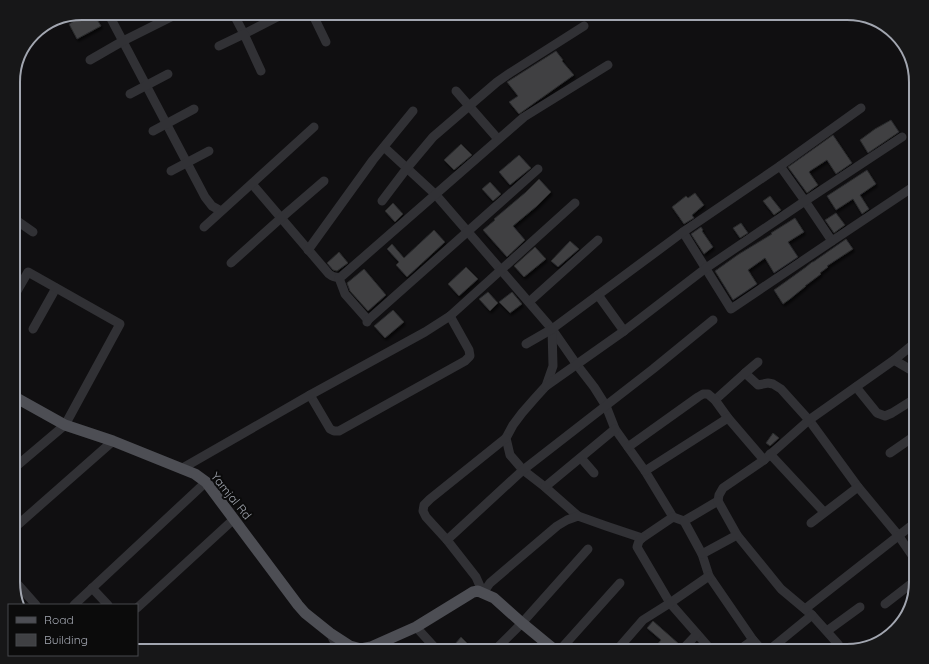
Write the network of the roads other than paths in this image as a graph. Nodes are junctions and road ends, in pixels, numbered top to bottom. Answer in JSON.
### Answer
{"nodes":[{"id":1,"x":112,"y":20,"type":"edge"},
{"id":2,"x":164,"y":20,"type":"edge"},
{"id":3,"x":237,"y":20,"type":"edge"},
{"id":4,"x":271,"y":20,"type":"edge"},
{"id":5,"x":315,"y":20,"type":"edge"},
{"id":6,"x":584,"y":26,"type":"dead end"},
{"id":7,"x":244,"y":34,"type":"junction"},
{"id":8,"x":123,"y":40,"type":"junction"},
{"id":9,"x":326,"y":42,"type":"dead end"},
{"id":10,"x":219,"y":46,"type":"dead end"},
{"id":11,"x":90,"y":60,"type":"dead end"},
{"id":12,"x":608,"y":65,"type":"dead end"},
{"id":13,"x":261,"y":71,"type":"dead end"},
{"id":14,"x":168,"y":74,"type":"dead end"},
{"id":15,"x":146,"y":86,"type":"junction"},
{"id":16,"x":456,"y":91,"type":"dead end"},
{"id":17,"x":130,"y":94,"type":"dead end"},
{"id":18,"x":469,"y":107,"type":"junction"},
{"id":19,"x":861,"y":108,"type":"dead end"},
{"id":20,"x":194,"y":109,"type":"dead end"},
{"id":21,"x":413,"y":111,"type":"dead end"},
{"id":22,"x":166,"y":123,"type":"junction"},
{"id":23,"x":314,"y":127,"type":"dead end"},
{"id":24,"x":153,"y":131,"type":"dead end"},
{"id":25,"x":902,"y":137,"type":"dead end"},
{"id":26,"x":498,"y":139,"type":"junction"},
{"id":27,"x":384,"y":147,"type":"junction"},
{"id":28,"x":209,"y":151,"type":"dead end"},
{"id":29,"x":187,"y":162,"type":"junction"},
{"id":30,"x":780,"y":166,"type":"junction"},
{"id":31,"x":407,"y":168,"type":"junction"},
{"id":32,"x":538,"y":169,"type":"dead end"},
{"id":33,"x":171,"y":171,"type":"dead end"},
{"id":34,"x":324,"y":181,"type":"dead end"},
{"id":35,"x":252,"y":184,"type":"junction"},
{"id":36,"x":909,"y":190,"type":"edge"},
{"id":37,"x":436,"y":195,"type":"junction"},
{"id":38,"x":382,"y":201,"type":"dead end"},
{"id":39,"x":805,"y":201,"type":"junction"},
{"id":40,"x":575,"y":203,"type":"dead end"},
{"id":41,"x":221,"y":211,"type":"junction"},
{"id":42,"x":281,"y":218,"type":"junction"},
{"id":43,"x":20,"y":223,"type":"edge"},
{"id":44,"x":204,"y":227,"type":"dead end"},
{"id":45,"x":33,"y":232,"type":"dead end"},
{"id":46,"x":468,"y":232,"type":"junction"},
{"id":47,"x":683,"y":232,"type":"junction"},
{"id":48,"x":598,"y":240,"type":"dead end"},
{"id":49,"x":832,"y":241,"type":"junction"},
{"id":50,"x":308,"y":250,"type":"junction"},
{"id":51,"x":231,"y":263,"type":"dead end"},
{"id":52,"x":706,"y":268,"type":"junction"},
{"id":53,"x":501,"y":270,"type":"junction"},
{"id":54,"x":339,"y":278,"type":"junction"},
{"id":55,"x":20,"y":286,"type":"edge"},
{"id":56,"x":56,"y":288,"type":"junction"},
{"id":57,"x":598,"y":295,"type":"junction"},
{"id":58,"x":529,"y":302,"type":"junction"},
{"id":59,"x":450,"y":316,"type":"junction"},
{"id":60,"x":713,"y":320,"type":"dead end"},
{"id":61,"x":33,"y":329,"type":"dead end"},
{"id":62,"x":552,"y":329,"type":"junction"},
{"id":63,"x":624,"y":331,"type":"junction"},
{"id":64,"x":526,"y":344,"type":"dead end"},
{"id":65,"x":909,"y":348,"type":"edge"},
{"id":66,"x":894,"y":360,"type":"junction"},
{"id":67,"x":758,"y":362,"type":"dead end"},
{"id":68,"x":577,"y":365,"type":"junction"},
{"id":69,"x":909,"y":369,"type":"edge"},
{"id":70,"x":744,"y":373,"type":"junction"},
{"id":71,"x":546,"y":386,"type":"junction"},
{"id":72,"x":856,"y":387,"type":"junction"},
{"id":73,"x":310,"y":395,"type":"junction"},
{"id":74,"x":20,"y":400,"type":"edge"},
{"id":75,"x":715,"y":400,"type":"junction"},
{"id":76,"x":909,"y":402,"type":"edge"},
{"id":77,"x":606,"y":406,"type":"junction"},
{"id":78,"x":728,"y":418,"type":"junction"},
{"id":79,"x":809,"y":420,"type":"junction"},
{"id":80,"x":65,"y":425,"type":"junction"},
{"id":81,"x":615,"y":430,"type":"junction"},
{"id":82,"x":506,"y":438,"type":"junction"},
{"id":83,"x":113,"y":441,"type":"junction"},
{"id":84,"x":909,"y":443,"type":"edge"},
{"id":85,"x":628,"y":447,"type":"junction"},
{"id":86,"x":890,"y":453,"type":"dead end"},
{"id":87,"x":767,"y":457,"type":"junction"},
{"id":88,"x":581,"y":458,"type":"junction"},
{"id":89,"x":20,"y":464,"type":"edge"},
{"id":90,"x":181,"y":469,"type":"junction"},
{"id":91,"x":523,"y":470,"type":"junction"},
{"id":92,"x":645,"y":471,"type":"junction"},
{"id":93,"x":594,"y":473,"type":"dead end"},
{"id":94,"x":206,"y":482,"type":"junction"},
{"id":95,"x":545,"y":487,"type":"junction"},
{"id":96,"x":858,"y":487,"type":"junction"},
{"id":97,"x":718,"y":501,"type":"junction"},
{"id":98,"x":824,"y":512,"type":"junction"},
{"id":99,"x":578,"y":516,"type":"junction"},
{"id":100,"x":673,"y":518,"type":"junction"},
{"id":101,"x":234,"y":519,"type":"junction"},
{"id":102,"x":684,"y":521,"type":"junction"},
{"id":103,"x":20,"y":523,"type":"edge"},
{"id":104,"x":811,"y":523,"type":"dead end"},
{"id":105,"x":909,"y":527,"type":"edge"},
{"id":106,"x":737,"y":535,"type":"junction"},
{"id":107,"x":898,"y":535,"type":"junction"},
{"id":108,"x":642,"y":538,"type":"junction"},
{"id":109,"x":447,"y":540,"type":"junction"},
{"id":110,"x":588,"y":549,"type":"dead end"},
{"id":111,"x":909,"y":551,"type":"edge"},
{"id":112,"x":702,"y":554,"type":"junction"},
{"id":113,"x":709,"y":576,"type":"junction"},
{"id":114,"x":620,"y":582,"type":"dead end"},
{"id":115,"x":909,"y":586,"type":"edge"},
{"id":116,"x":92,"y":588,"type":"junction"},
{"id":117,"x":21,"y":590,"type":"edge"},
{"id":118,"x":483,"y":593,"type":"junction"},
{"id":119,"x":670,"y":603,"type":"junction"},
{"id":120,"x":35,"y":604,"type":"edge"},
{"id":121,"x":75,"y":604,"type":"edge"},
{"id":122,"x":107,"y":604,"type":"edge"},
{"id":123,"x":885,"y":604,"type":"dead end"},
{"id":124,"x":138,"y":607,"type":"edge"},
{"id":125,"x":860,"y":607,"type":"dead end"},
{"id":126,"x":805,"y":609,"type":"junction"},
{"id":127,"x":812,"y":615,"type":"junction"},
{"id":128,"x":522,"y":623,"type":"junction"},
{"id":129,"x":416,"y":627,"type":"junction"},
{"id":130,"x":827,"y":631,"type":"junction"},
{"id":131,"x":330,"y":633,"type":"junction"},
{"id":132,"x":697,"y":634,"type":"junction"},
{"id":133,"x":753,"y":640,"type":"junction"},
{"id":134,"x":336,"y":644,"type":"edge"},
{"id":135,"x":347,"y":644,"type":"edge"},
{"id":136,"x":377,"y":644,"type":"edge"},
{"id":137,"x":432,"y":644,"type":"edge"},
{"id":138,"x":501,"y":644,"type":"edge"},
{"id":139,"x":548,"y":644,"type":"edge"},
{"id":140,"x":565,"y":644,"type":"edge"},
{"id":141,"x":622,"y":644,"type":"edge"},
{"id":142,"x":688,"y":644,"type":"edge"},
{"id":143,"x":706,"y":644,"type":"edge"},
{"id":144,"x":748,"y":644,"type":"edge"},
{"id":145,"x":757,"y":644,"type":"edge"},
{"id":146,"x":776,"y":644,"type":"edge"},
{"id":147,"x":838,"y":644,"type":"edge"}],
"edges":[{"from":1,"to":8,"type":"street"},
{"from":2,"to":8,"type":"street"},
{"from":3,"to":7,"type":"street"},
{"from":4,"to":7,"type":"street"},
{"from":5,"to":9,"type":"street"},
{"from":6,"to":18,"type":"street"},
{"from":7,"to":10,"type":"street"},
{"from":7,"to":13,"type":"street"},
{"from":8,"to":11,"type":"street"},
{"from":8,"to":15,"type":"street"},
{"from":12,"to":26,"type":"street"},
{"from":14,"to":15,"type":"street"},
{"from":15,"to":17,"type":"street"},
{"from":15,"to":22,"type":"street"},
{"from":16,"to":18,"type":"street"},
{"from":18,"to":26,"type":"street"},
{"from":18,"to":31,"type":"street"},
{"from":19,"to":30,"type":"street"},
{"from":20,"to":22,"type":"street"},
{"from":21,"to":27,"type":"street"},
{"from":22,"to":24,"type":"street"},
{"from":22,"to":29,"type":"street"},
{"from":23,"to":35,"type":"street"},
{"from":25,"to":39,"type":"street"},
{"from":26,"to":37,"type":"street"},
{"from":27,"to":31,"type":"street"},
{"from":27,"to":50,"type":"street"},
{"from":28,"to":29,"type":"street"},
{"from":29,"to":33,"type":"street"},
{"from":29,"to":41,"type":"street"},
{"from":30,"to":39,"type":"street"},
{"from":30,"to":47,"type":"street"},
{"from":31,"to":37,"type":"street"},
{"from":31,"to":38,"type":"street"},
{"from":32,"to":46,"type":"street"},
{"from":34,"to":42,"type":"street"},
{"from":35,"to":41,"type":"street"},
{"from":35,"to":42,"type":"street"},
{"from":36,"to":49,"type":"street"},
{"from":37,"to":46,"type":"street"},
{"from":37,"to":54,"type":"street"},
{"from":39,"to":49,"type":"street"},
{"from":39,"to":52,"type":"street"},
{"from":40,"to":53,"type":"street"},
{"from":41,"to":44,"type":"street"},
{"from":42,"to":50,"type":"street"},
{"from":42,"to":51,"type":"street"},
{"from":43,"to":45,"type":"street"},
{"from":46,"to":53,"type":"street"},
{"from":46,"to":54,"type":"street"},
{"from":47,"to":52,"type":"street"},
{"from":47,"to":57,"type":"street"},
{"from":48,"to":58,"type":"street"},
{"from":49,"to":52,"type":"street"},
{"from":50,"to":54,"type":"street"},
{"from":52,"to":63,"type":"street"},
{"from":53,"to":58,"type":"street"},
{"from":53,"to":59,"type":"street"},
{"from":55,"to":56,"type":"street"},
{"from":56,"to":61,"type":"street"},
{"from":56,"to":80,"type":"street"},
{"from":57,"to":62,"type":"street"},
{"from":57,"to":63,"type":"street"},
{"from":58,"to":62,"type":"street"},
{"from":59,"to":73,"type":"street"},
{"from":59,"to":73,"type":"street"},
{"from":60,"to":77,"type":"street"},
{"from":62,"to":64,"type":"street"},
{"from":62,"to":68,"type":"street"},
{"from":62,"to":71,"type":"street"},
{"from":63,"to":68,"type":"street"},
{"from":65,"to":66,"type":"street"},
{"from":66,"to":69,"type":"street"},
{"from":66,"to":72,"type":"street"},
{"from":67,"to":70,"type":"street"},
{"from":68,"to":71,"type":"street"},
{"from":68,"to":77,"type":"street"},
{"from":70,"to":75,"type":"street"},
{"from":70,"to":79,"type":"street"},
{"from":71,"to":82,"type":"street"},
{"from":72,"to":76,"type":"street"},
{"from":72,"to":79,"type":"street"},
{"from":73,"to":90,"type":"street"},
{"from":74,"to":80,"type":"main road","name":"Yamjal Rd"},
{"from":75,"to":78,"type":"street"},
{"from":75,"to":85,"type":"street"},
{"from":77,"to":81,"type":"street"},
{"from":77,"to":91,"type":"street"},
{"from":78,"to":87,"type":"street"},
{"from":78,"to":92,"type":"street"},
{"from":79,"to":87,"type":"street"},
{"from":79,"to":96,"type":"street"},
{"from":80,"to":83,"type":"main road","name":"Yamjal Rd"},
{"from":80,"to":89,"type":"street"},
{"from":81,"to":85,"type":"street"},
{"from":81,"to":88,"type":"street"},
{"from":82,"to":91,"type":"street"},
{"from":82,"to":109,"type":"street"},
{"from":83,"to":90,"type":"main road","name":"Yamjal Rd"},
{"from":83,"to":103,"type":"street"},
{"from":84,"to":86,"type":"street"},
{"from":85,"to":92,"type":"street"},
{"from":87,"to":97,"type":"street"},
{"from":87,"to":98,"type":"street"},
{"from":88,"to":93,"type":"street"},
{"from":88,"to":95,"type":"street"},
{"from":90,"to":94,"type":"main road","name":"Yamjal Rd"},
{"from":91,"to":95,"type":"street"},
{"from":91,"to":109,"type":"street"},
{"from":92,"to":100,"type":"street"},
{"from":94,"to":101,"type":"main road","name":"Yamjal Rd"},
{"from":94,"to":116,"type":"street"},
{"from":95,"to":99,"type":"street"},
{"from":96,"to":98,"type":"street"},
{"from":96,"to":107,"type":"street"},
{"from":97,"to":102,"type":"street"},
{"from":97,"to":106,"type":"street"},
{"from":98,"to":104,"type":"street"},
{"from":99,"to":108,"type":"street"},
{"from":99,"to":118,"type":"street"},
{"from":100,"to":102,"type":"street"},
{"from":100,"to":108,"type":"street"},
{"from":101,"to":124,"type":"street"},
{"from":101,"to":131,"type":"main road","name":"Yamjal Rd"},
{"from":102,"to":112,"type":"street"},
{"from":105,"to":107,"type":"street"},
{"from":106,"to":112,"type":"street"},
{"from":106,"to":126,"type":"street"},
{"from":107,"to":111,"type":"street"},
{"from":107,"to":126,"type":"street"},
{"from":108,"to":119,"type":"street"},
{"from":109,"to":118,"type":"street"},
{"from":110,"to":128,"type":"street"},
{"from":112,"to":113,"type":"street"},
{"from":113,"to":119,"type":"street"},
{"from":113,"to":133,"type":"street"},
{"from":114,"to":140,"type":"street"},
{"from":115,"to":123,"type":"street"},
{"from":116,"to":121,"type":"street"},
{"from":116,"to":122,"type":"street"},
{"from":117,"to":120,"type":"street"},
{"from":118,"to":128,"type":"main road"},
{"from":118,"to":129,"type":"main road"},
{"from":119,"to":132,"type":"street"},
{"from":119,"to":141,"type":"street"},
{"from":125,"to":130,"type":"street"},
{"from":126,"to":127,"type":"street"},
{"from":127,"to":130,"type":"street"},
{"from":127,"to":146,"type":"street"},
{"from":128,"to":138,"type":"street"},
{"from":128,"to":139,"type":"main road"},
{"from":129,"to":136,"type":"main road"},
{"from":129,"to":137,"type":"street"},
{"from":130,"to":147,"type":"street"},
{"from":131,"to":134,"type":"street"},
{"from":131,"to":135,"type":"main road","name":"Yamjal Rd"},
{"from":132,"to":142,"type":"street"},
{"from":132,"to":143,"type":"street"},
{"from":133,"to":144,"type":"street"},
{"from":133,"to":145,"type":"street"}]}
